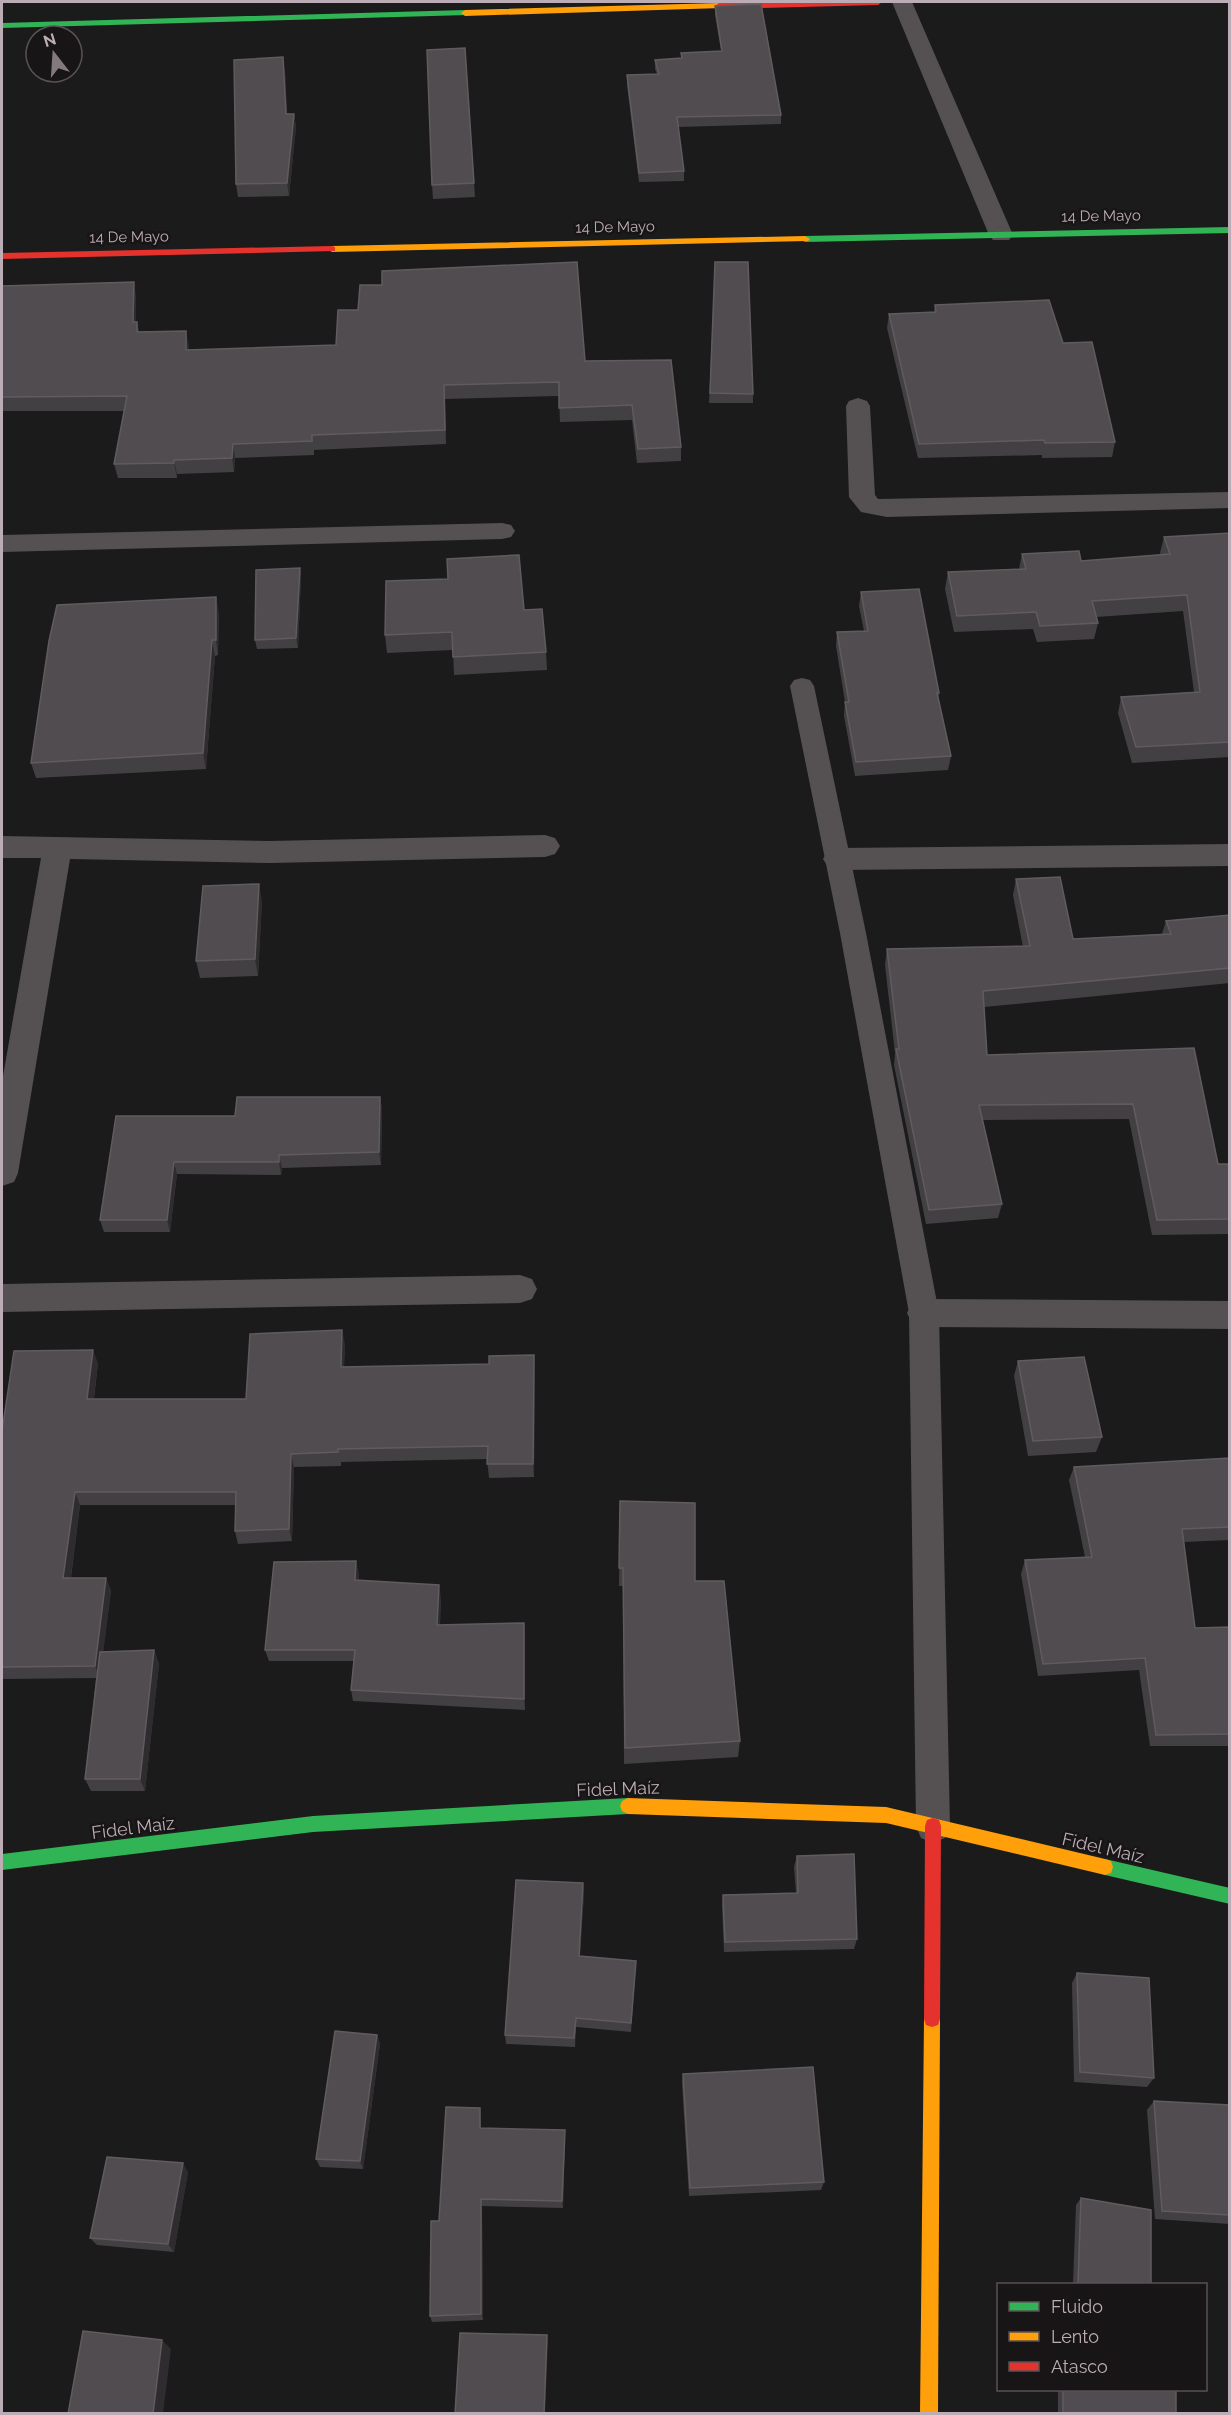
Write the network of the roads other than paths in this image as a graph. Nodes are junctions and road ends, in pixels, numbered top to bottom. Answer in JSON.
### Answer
{"nodes":[{"id":1,"x":878,"y":2,"type":"edge"},
{"id":2,"x":902,"y":2,"type":"edge"},
{"id":3,"x":2,"y":26,"type":"edge"},
{"id":4,"x":1230,"y":231,"type":"edge"},
{"id":5,"x":1001,"y":235,"type":"junction"},
{"id":6,"x":2,"y":256,"type":"edge"},
{"id":7,"x":858,"y":406,"type":"dead end"},
{"id":8,"x":1230,"y":500,"type":"edge"},
{"id":9,"x":502,"y":531,"type":"dead end"},
{"id":10,"x":2,"y":544,"type":"edge"},
{"id":11,"x":802,"y":686,"type":"dead end"},
{"id":12,"x":545,"y":846,"type":"dead end"},
{"id":13,"x":2,"y":847,"type":"edge"},
{"id":14,"x":57,"y":848,"type":"junction"},
{"id":15,"x":1230,"y":855,"type":"edge"},
{"id":16,"x":838,"y":859,"type":"junction"},
{"id":17,"x":2,"y":1173,"type":"edge"},
{"id":18,"x":520,"y":1289,"type":"dead end"},
{"id":19,"x":2,"y":1298,"type":"edge"},
{"id":20,"x":924,"y":1313,"type":"junction"},
{"id":21,"x":1230,"y":1316,"type":"edge"},
{"id":22,"x":933,"y":1826,"type":"junction"},
{"id":23,"x":2,"y":1862,"type":"edge"},
{"id":24,"x":1230,"y":1896,"type":"edge"},
{"id":25,"x":928,"y":2414,"type":"edge"}],
"edges":[{"from":1,"to":3,"type":"street"},
{"from":2,"to":5,"type":"street"},
{"from":4,"to":5,"type":"street","name":"14 De Mayo"},
{"from":5,"to":6,"type":"street","name":"14 De Mayo"},
{"from":7,"to":8,"type":"street"},
{"from":9,"to":10,"type":"street"},
{"from":11,"to":16,"type":"lane"},
{"from":12,"to":14,"type":"street"},
{"from":13,"to":14,"type":"street"},
{"from":14,"to":17,"type":"street"},
{"from":15,"to":16,"type":"street"},
{"from":16,"to":20,"type":"lane"},
{"from":18,"to":19,"type":"street"},
{"from":20,"to":21,"type":"street"},
{"from":20,"to":22,"type":"lane"},
{"from":22,"to":23,"type":"street","name":"Fidel Maíz"},
{"from":22,"to":24,"type":"street","name":"Fidel Maíz"},
{"from":22,"to":25,"type":"street"}]}
